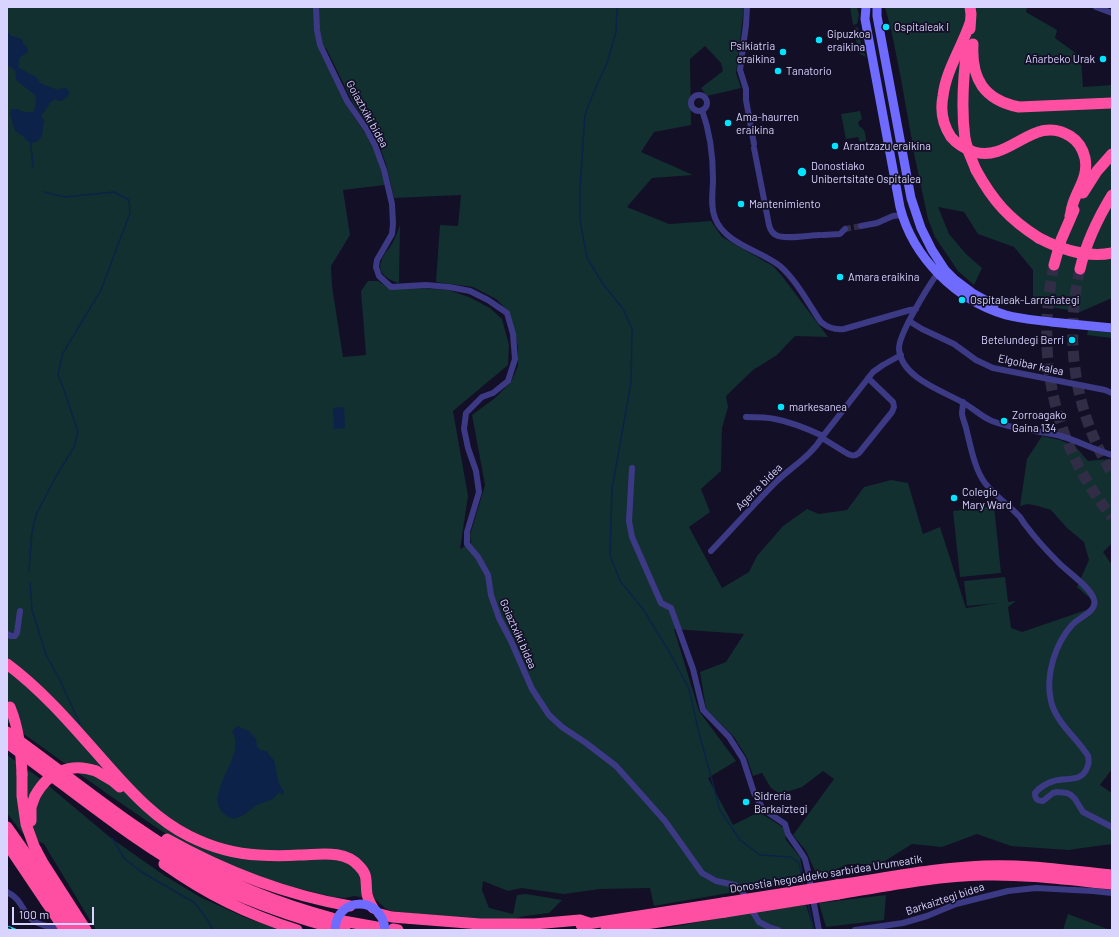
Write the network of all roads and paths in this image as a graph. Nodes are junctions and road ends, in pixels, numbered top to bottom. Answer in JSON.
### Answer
{"nodes":[{"id":1,"x":316,"y":7,"type":"edge"},
{"id":2,"x":747,"y":7,"type":"edge"},
{"id":3,"x":866,"y":7,"type":"edge"},
{"id":4,"x":877,"y":7,"type":"edge"},
{"id":5,"x":970,"y":7,"type":"edge"},
{"id":6,"x":978,"y":7,"type":"edge"},
{"id":7,"x":1096,"y":7,"type":"edge"},
{"id":8,"x":1112,"y":13,"type":"edge"},
{"id":9,"x":970,"y":23,"type":"junction"},
{"id":10,"x":973,"y":44,"type":"junction"},
{"id":11,"x":962,"y":103,"type":"junction"},
{"id":12,"x":1112,"y":103,"type":"edge"},
{"id":13,"x":702,"y":110,"type":"dead end"},
{"id":14,"x":1112,"y":154,"type":"edge"},
{"id":15,"x":1112,"y":196,"type":"edge"},
{"id":16,"x":903,"y":215,"type":"junction"},
{"id":17,"x":1070,"y":216,"type":"junction"},
{"id":18,"x":918,"y":220,"type":"junction"},
{"id":19,"x":861,"y":226,"type":"tunnel mouth"},
{"id":20,"x":843,"y":231,"type":"tunnel mouth"},
{"id":21,"x":919,"y":249,"type":"junction"},
{"id":22,"x":932,"y":250,"type":"junction"},
{"id":23,"x":1112,"y":253,"type":"edge"},
{"id":24,"x":937,"y":259,"type":"junction"},
{"id":25,"x":1054,"y":265,"type":"tunnel mouth"},
{"id":26,"x":1080,"y":269,"type":"tunnel mouth"},
{"id":27,"x":937,"y":274,"type":"junction"},
{"id":28,"x":965,"y":288,"type":"junction"},
{"id":29,"x":916,"y":309,"type":"junction"},
{"id":30,"x":909,"y":321,"type":"junction"},
{"id":31,"x":1112,"y":323,"type":"edge"},
{"id":32,"x":1112,"y":328,"type":"edge"},
{"id":33,"x":901,"y":355,"type":"junction"},
{"id":34,"x":868,"y":378,"type":"junction"},
{"id":35,"x":1112,"y":393,"type":"edge"},
{"id":36,"x":963,"y":402,"type":"junction"},
{"id":37,"x":746,"y":417,"type":"dead end"},
{"id":38,"x":823,"y":437,"type":"junction"},
{"id":39,"x":1112,"y":455,"type":"edge"},
{"id":40,"x":632,"y":468,"type":"dead end"},
{"id":41,"x":711,"y":552,"type":"dead end"},
{"id":42,"x":20,"y":611,"type":"dead end"},
{"id":43,"x":7,"y":634,"type":"edge"},
{"id":44,"x":7,"y":664,"type":"edge"},
{"id":45,"x":9,"y":704,"type":"edge"},
{"id":46,"x":7,"y":732,"type":"edge"},
{"id":47,"x":7,"y":743,"type":"edge"},
{"id":48,"x":138,"y":799,"type":"junction"},
{"id":49,"x":114,"y":810,"type":"junction"},
{"id":50,"x":118,"y":825,"type":"junction"},
{"id":51,"x":7,"y":827,"type":"edge"},
{"id":52,"x":1112,"y":827,"type":"edge"},
{"id":53,"x":7,"y":844,"type":"edge"},
{"id":54,"x":1112,"y":875,"type":"edge"},
{"id":55,"x":1112,"y":884,"type":"edge"},
{"id":56,"x":367,"y":886,"type":"junction"},
{"id":57,"x":837,"y":890,"type":"junction"},
{"id":58,"x":7,"y":892,"type":"edge"},
{"id":59,"x":62,"y":892,"type":"junction"},
{"id":60,"x":1112,"y":893,"type":"edge"},
{"id":61,"x":354,"y":905,"type":"junction"},
{"id":62,"x":724,"y":908,"type":"junction"},
{"id":63,"x":69,"y":911,"type":"junction"},
{"id":64,"x":377,"y":911,"type":"junction"},
{"id":65,"x":589,"y":923,"type":"junction"},
{"id":66,"x":338,"y":926,"type":"edge"},
{"id":67,"x":386,"y":929,"type":"edge"},
{"id":68,"x":64,"y":930,"type":"edge"},
{"id":69,"x":76,"y":930,"type":"edge"},
{"id":70,"x":86,"y":930,"type":"edge"},
{"id":71,"x":298,"y":930,"type":"edge"},
{"id":72,"x":398,"y":930,"type":"edge"},
{"id":73,"x":544,"y":930,"type":"edge"},
{"id":74,"x":606,"y":930,"type":"edge"},
{"id":75,"x":778,"y":930,"type":"edge"},
{"id":76,"x":820,"y":930,"type":"edge"},
{"id":77,"x":855,"y":930,"type":"edge"}],
"edges":[{"from":1,"to":75,"type":"street","name":"Goiaztxiki bidea"},
{"from":2,"to":20,"type":"street"},
{"from":3,"to":16,"type":"main road"},
{"from":4,"to":18,"type":"main road"},
{"from":5,"to":9,"type":"highway"},
{"from":6,"to":10,"type":"highway"},
{"from":7,"to":8,"type":"street"},
{"from":9,"to":11,"type":"highway"},
{"from":9,"to":17,"type":"highway"},
{"from":10,"to":11,"type":"highway"},
{"from":10,"to":12,"type":"highway"},
{"from":11,"to":23,"type":"highway","bridge":true},
{"from":13,"to":29,"type":"street"},
{"from":14,"to":17,"type":"highway"},
{"from":15,"to":26,"type":"highway"},
{"from":16,"to":18,"type":"main road"},
{"from":16,"to":19,"type":"street"},
{"from":16,"to":21,"type":"main road"},
{"from":17,"to":25,"type":"highway"},
{"from":18,"to":22,"type":"main road"},
{"from":21,"to":22,"type":"main road"},
{"from":21,"to":27,"type":"main road"},
{"from":22,"to":24,"type":"main road"},
{"from":24,"to":27,"type":"main road"},
{"from":24,"to":28,"type":"main road"},
{"from":27,"to":28,"type":"main road"},
{"from":27,"to":29,"type":"street"},
{"from":27,"to":32,"type":"main road"},
{"from":28,"to":31,"type":"main road"},
{"from":29,"to":30,"type":"street"},
{"from":30,"to":33,"type":"street"},
{"from":30,"to":35,"type":"street","name":"Elgoibar kalea"},
{"from":33,"to":34,"type":"street","name":"Agerre bidea"},
{"from":33,"to":36,"type":"street"},
{"from":34,"to":38,"type":"street","name":"Agerre bidea"},
{"from":34,"to":38,"type":"street"},
{"from":36,"to":39,"type":"street"},
{"from":36,"to":52,"type":"street"},
{"from":37,"to":38,"type":"street"},
{"from":38,"to":41,"type":"street","name":"Agerre bidea"},
{"from":40,"to":76,"type":"street"},
{"from":42,"to":43,"type":"street"},
{"from":44,"to":48,"type":"highway"},
{"from":45,"to":59,"type":"highway","bridge":true},
{"from":46,"to":49,"type":"highway"},
{"from":47,"to":50,"type":"highway"},
{"from":48,"to":56,"type":"highway"},
{"from":48,"to":59,"type":"highway","bridge":true},
{"from":49,"to":61,"type":"highway"},
{"from":49,"to":66,"type":"highway"},
{"from":50,"to":66,"type":"highway"},
{"from":50,"to":71,"type":"highway"},
{"from":51,"to":63,"type":"highway"},
{"from":53,"to":68,"type":"highway","bridge":true},
{"from":54,"to":57,"type":"highway","name":"Donostia hegoaldeko sarbidea Urumeatik"},
{"from":55,"to":57,"type":"highway","name":"Donostia hegoaldeko sarbidea Urumeatik"},
{"from":56,"to":61,"type":"highway"},
{"from":56,"to":64,"type":"highway"},
{"from":57,"to":62,"type":"highway","name":"Donostia hegoaldeko sarbidea Urumeatik","bridge":true},
{"from":58,"to":69,"type":"street"},
{"from":59,"to":63,"type":"highway"},
{"from":60,"to":77,"type":"street","name":"Barkaiztegi bidea"},
{"from":61,"to":64,"type":"main road","bridge":true},
{"from":61,"to":66,"type":"main road","bridge":true},
{"from":62,"to":65,"type":"highway","name":"Donostia hegoaldeko sarbidea Urumeatik"},
{"from":62,"to":74,"type":"highway","name":"Donostia hegoaldeko sarbidea Urumeatik"},
{"from":63,"to":69,"type":"highway","bridge":true},
{"from":63,"to":70,"type":"highway"},
{"from":64,"to":65,"type":"highway"},
{"from":64,"to":67,"type":"main road","bridge":true},
{"from":65,"to":73,"type":"highway","name":"Donostia hegoaldeko sarbidea Urumeatik"},
{"from":66,"to":67,"type":"highway"},
{"from":67,"to":72,"type":"highway"}]}
